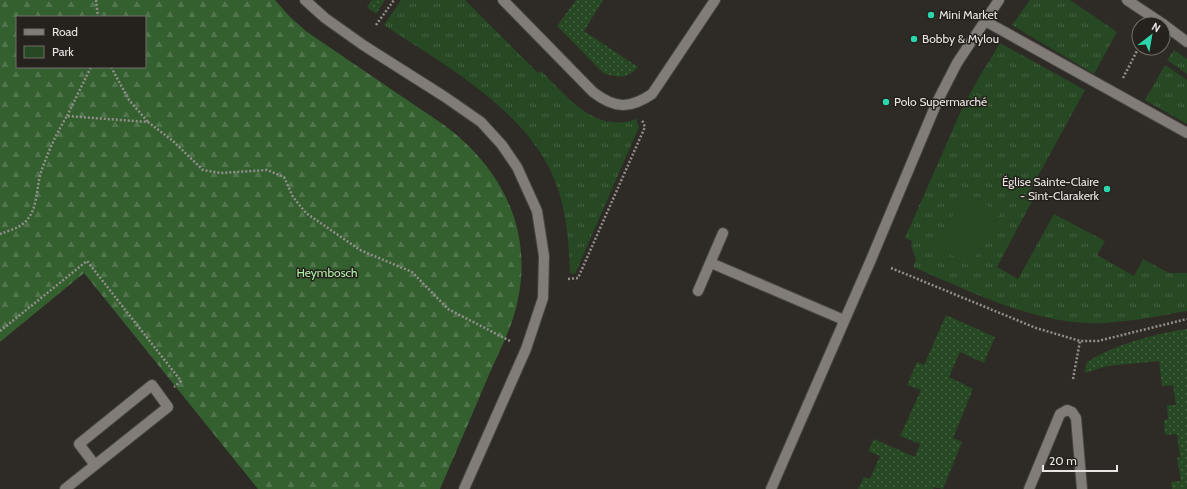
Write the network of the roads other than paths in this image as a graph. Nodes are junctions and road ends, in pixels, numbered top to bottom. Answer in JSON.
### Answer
{"nodes":[{"id":1,"x":305,"y":0,"type":"edge"},
{"id":2,"x":503,"y":0,"type":"edge"},
{"id":3,"x":715,"y":0,"type":"edge"},
{"id":4,"x":999,"y":0,"type":"edge"},
{"id":5,"x":1127,"y":0,"type":"edge"},
{"id":6,"x":1151,"y":16,"type":"edge"},
{"id":7,"x":985,"y":21,"type":"junction"},
{"id":8,"x":1171,"y":30,"type":"edge"},
{"id":9,"x":1187,"y":42,"type":"edge"},
{"id":10,"x":1187,"y":133,"type":"edge"},
{"id":11,"x":723,"y":233,"type":"dead end"},
{"id":12,"x":711,"y":263,"type":"junction"},
{"id":13,"x":698,"y":291,"type":"dead end"},
{"id":14,"x":844,"y":320,"type":"junction"},
{"id":15,"x":95,"y":465,"type":"junction"},
{"id":16,"x":65,"y":489,"type":"edge"},
{"id":17,"x":464,"y":489,"type":"edge"},
{"id":18,"x":771,"y":489,"type":"edge"},
{"id":19,"x":1029,"y":489,"type":"edge"},
{"id":20,"x":1082,"y":489,"type":"edge"}],
"edges":[{"from":1,"to":17,"type":"street"},
{"from":2,"to":3,"type":"street"},
{"from":4,"to":7,"type":"street"},
{"from":5,"to":6,"type":"street"},
{"from":7,"to":10,"type":"street"},
{"from":7,"to":14,"type":"street"},
{"from":8,"to":9,"type":"street"},
{"from":11,"to":12,"type":"street"},
{"from":12,"to":13,"type":"street"},
{"from":12,"to":14,"type":"street"},
{"from":14,"to":18,"type":"street"},
{"from":15,"to":15,"type":"street"},
{"from":15,"to":16,"type":"street"},
{"from":19,"to":20,"type":"street"}]}
